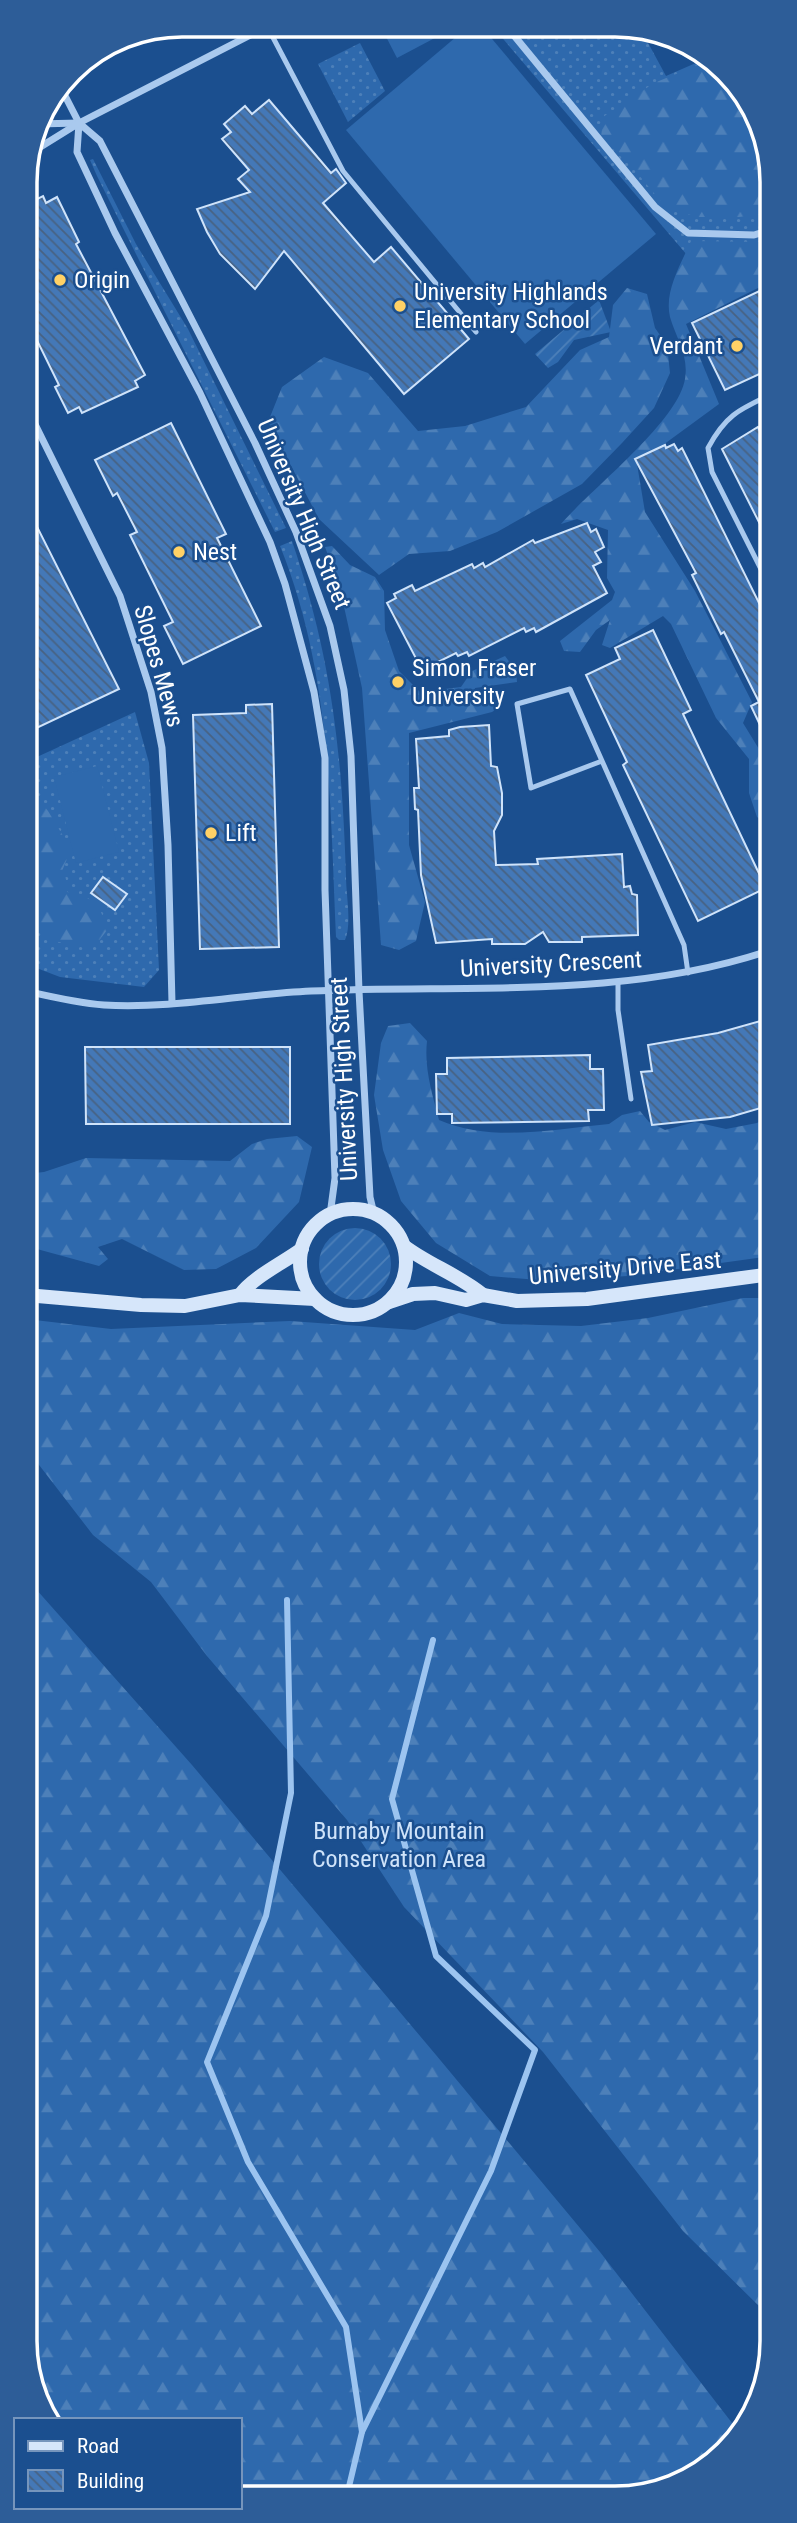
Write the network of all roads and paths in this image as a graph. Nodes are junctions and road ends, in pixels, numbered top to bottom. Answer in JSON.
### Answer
{"nodes":[{"id":1,"x":247,"y":37,"type":"edge"},
{"id":2,"x":274,"y":37,"type":"edge"},
{"id":3,"x":515,"y":37,"type":"edge"},
{"id":4,"x":65,"y":96,"type":"edge"},
{"id":5,"x":79,"y":123,"type":"junction"},
{"id":6,"x":49,"y":124,"type":"edge"},
{"id":7,"x":42,"y":146,"type":"edge"},
{"id":8,"x":760,"y":232,"type":"edge"},
{"id":9,"x":476,"y":332,"type":"dead end"},
{"id":10,"x":760,"y":400,"type":"edge"},
{"id":11,"x":37,"y":428,"type":"edge"},
{"id":12,"x":760,"y":567,"type":"edge"},
{"id":13,"x":603,"y":761,"type":"junction"},
{"id":14,"x":760,"y":953,"type":"edge"},
{"id":15,"x":688,"y":973,"type":"junction"},
{"id":16,"x":618,"y":982,"type":"junction"},
{"id":17,"x":330,"y":991,"type":"junction"},
{"id":18,"x":359,"y":991,"type":"junction"},
{"id":19,"x":37,"y":994,"type":"edge"},
{"id":20,"x":172,"y":1003,"type":"junction"},
{"id":21,"x":631,"y":1099,"type":"dead end"},
{"id":22,"x":374,"y":1214,"type":"junction"},
{"id":23,"x":330,"y":1215,"type":"junction"},
{"id":24,"x":404,"y":1246,"type":"junction"},
{"id":25,"x":302,"y":1249,"type":"junction"},
{"id":26,"x":760,"y":1275,"type":"edge"},
{"id":27,"x":37,"y":1295,"type":"edge"},
{"id":28,"x":240,"y":1295,"type":"junction"},
{"id":29,"x":483,"y":1295,"type":"junction"},
{"id":30,"x":315,"y":1299,"type":"junction"},
{"id":31,"x":389,"y":1302,"type":"junction"}],
"edges":[{"from":1,"to":5,"type":"street"},
{"from":2,"to":9,"type":"lane"},
{"from":3,"to":8,"type":"street"},
{"from":4,"to":5,"type":"street","name":"University High Street"},
{"from":5,"to":6,"type":"street"},
{"from":5,"to":7,"type":"street"},
{"from":5,"to":17,"type":"street","name":"University High Street"},
{"from":5,"to":18,"type":"street","name":"University High Street"},
{"from":10,"to":12,"type":"lane"},
{"from":11,"to":20,"type":"street","name":"Slopes Mews"},
{"from":13,"to":13,"type":"lane"},
{"from":13,"to":15,"type":"lane"},
{"from":14,"to":15,"type":"street","name":"University Crescent"},
{"from":15,"to":16,"type":"street","name":"University Crescent"},
{"from":16,"to":18,"type":"street","name":"University Crescent"},
{"from":16,"to":21,"type":"lane"},
{"from":17,"to":18,"type":"street","name":"University Crescent"},
{"from":17,"to":20,"type":"street","name":"University Crescent"},
{"from":17,"to":23,"type":"street","name":"University High Street"},
{"from":18,"to":22,"type":"street","name":"University High Street"},
{"from":19,"to":20,"type":"street","name":"University Crescent"},
{"from":22,"to":23,"type":"street"},
{"from":22,"to":24,"type":"street"},
{"from":23,"to":25,"type":"street"},
{"from":24,"to":29,"type":"street","name":"University Drive East"},
{"from":24,"to":31,"type":"street"},
{"from":25,"to":28,"type":"street"},
{"from":25,"to":30,"type":"street"},
{"from":26,"to":29,"type":"street","name":"University Drive East"},
{"from":27,"to":28,"type":"street"},
{"from":28,"to":30,"type":"street"},
{"from":29,"to":31,"type":"street","name":"University Drive East"},
{"from":30,"to":31,"type":"street"}]}
